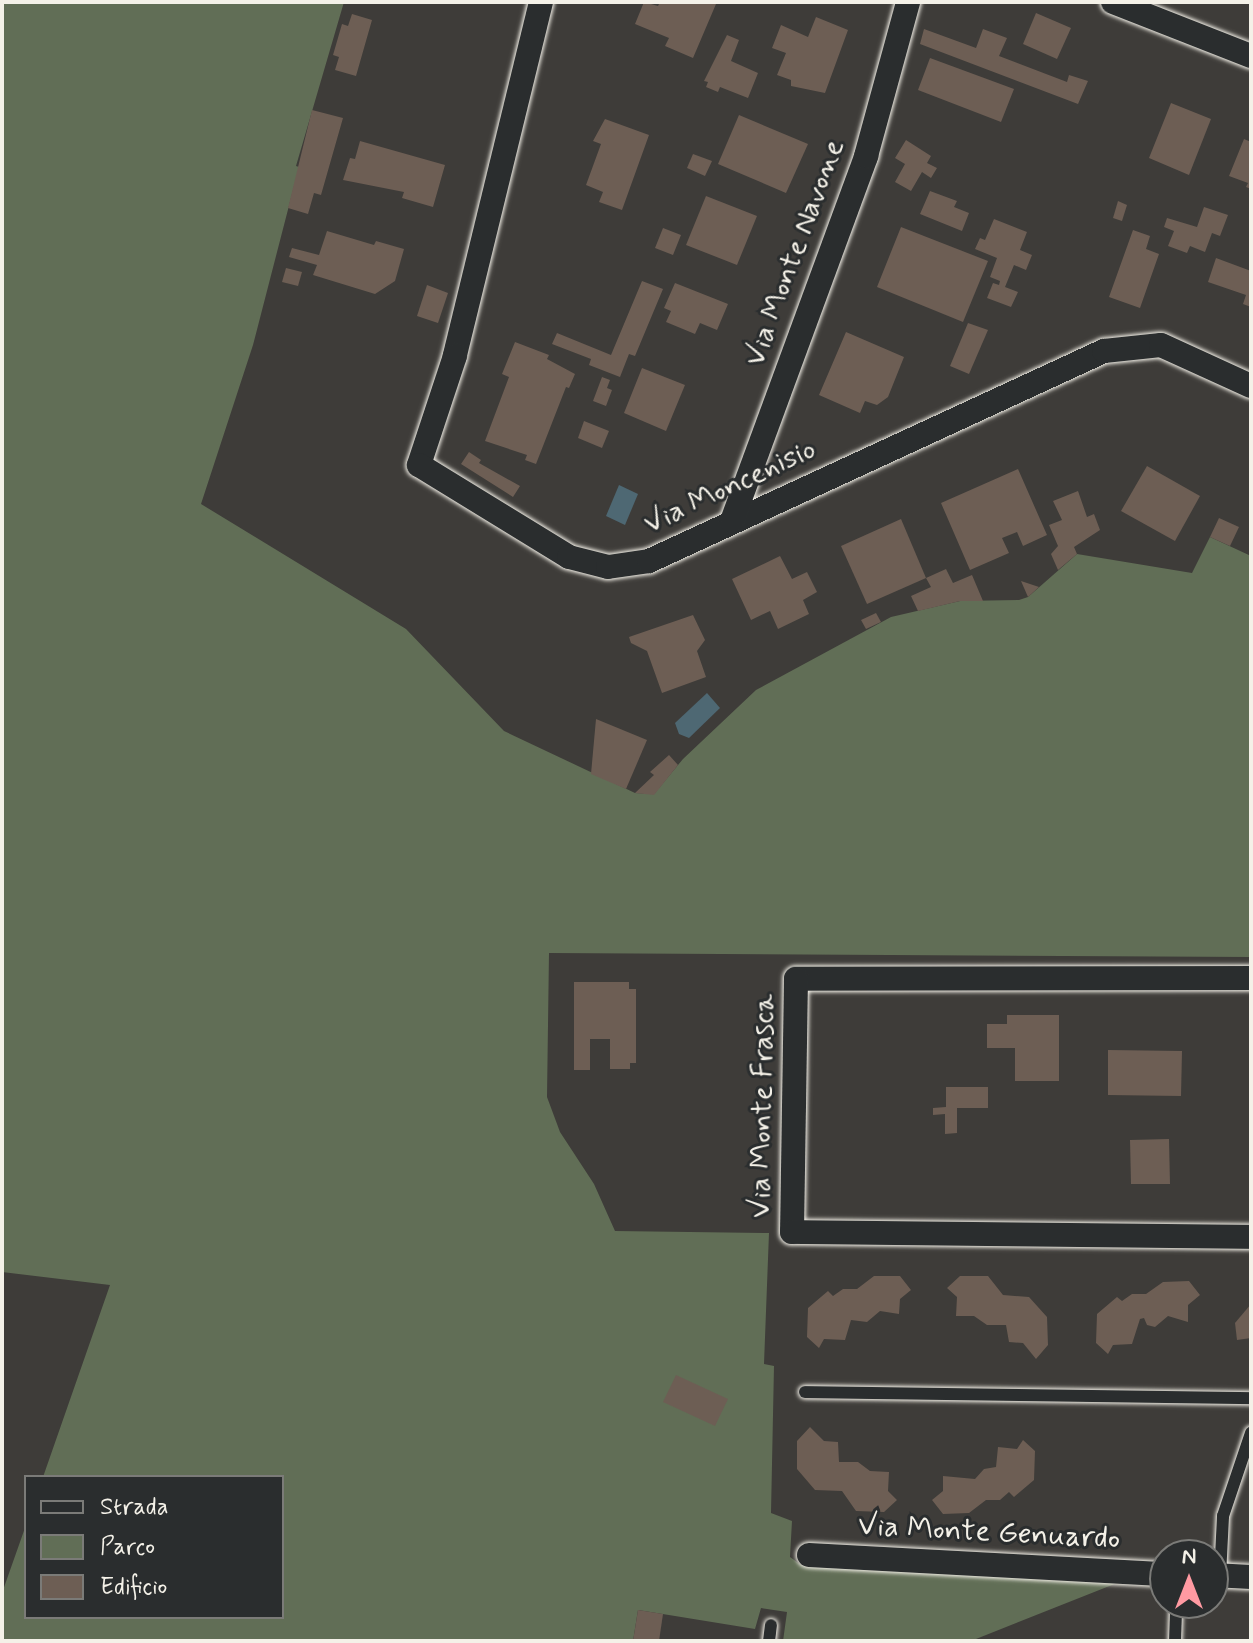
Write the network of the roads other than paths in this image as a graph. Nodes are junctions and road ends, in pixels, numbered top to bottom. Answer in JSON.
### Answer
{"nodes":[{"id":1,"x":541,"y":2,"type":"edge"},
{"id":2,"x":908,"y":2,"type":"edge"},
{"id":3,"x":1113,"y":2,"type":"edge"},
{"id":4,"x":1251,"y":56,"type":"edge"},
{"id":5,"x":1251,"y":386,"type":"edge"},
{"id":6,"x":732,"y":521,"type":"junction"},
{"id":7,"x":1251,"y":978,"type":"edge"},
{"id":8,"x":1251,"y":1237,"type":"edge"},
{"id":9,"x":805,"y":1392,"type":"dead end"},
{"id":10,"x":1251,"y":1398,"type":"edge"},
{"id":11,"x":1251,"y":1433,"type":"edge"},
{"id":12,"x":1221,"y":1539,"type":"edge"},
{"id":13,"x":809,"y":1555,"type":"dead end"},
{"id":14,"x":1149,"y":1573,"type":"edge"},
{"id":15,"x":1229,"y":1576,"type":"edge"},
{"id":16,"x":1251,"y":1577,"type":"edge"},
{"id":17,"x":1176,"y":1619,"type":"edge"},
{"id":18,"x":771,"y":1625,"type":"dead end"},
{"id":19,"x":769,"y":1641,"type":"edge"},
{"id":20,"x":1175,"y":1641,"type":"edge"}],
"edges":[{"from":1,"to":6,"type":"street","name":"Via Moncenisio"},
{"from":2,"to":6,"type":"street","name":"Via Monte Navone"},
{"from":3,"to":4,"type":"street"},
{"from":5,"to":6,"type":"street","name":"Via Moncenisio"},
{"from":7,"to":8,"type":"street","name":"Via Monte Frasca"},
{"from":9,"to":10,"type":"lane"},
{"from":11,"to":12,"type":"lane"},
{"from":13,"to":14,"type":"street","name":"Via Monte Genuardo"},
{"from":15,"to":16,"type":"street"},
{"from":17,"to":20,"type":"lane"},
{"from":18,"to":19,"type":"lane"}]}
